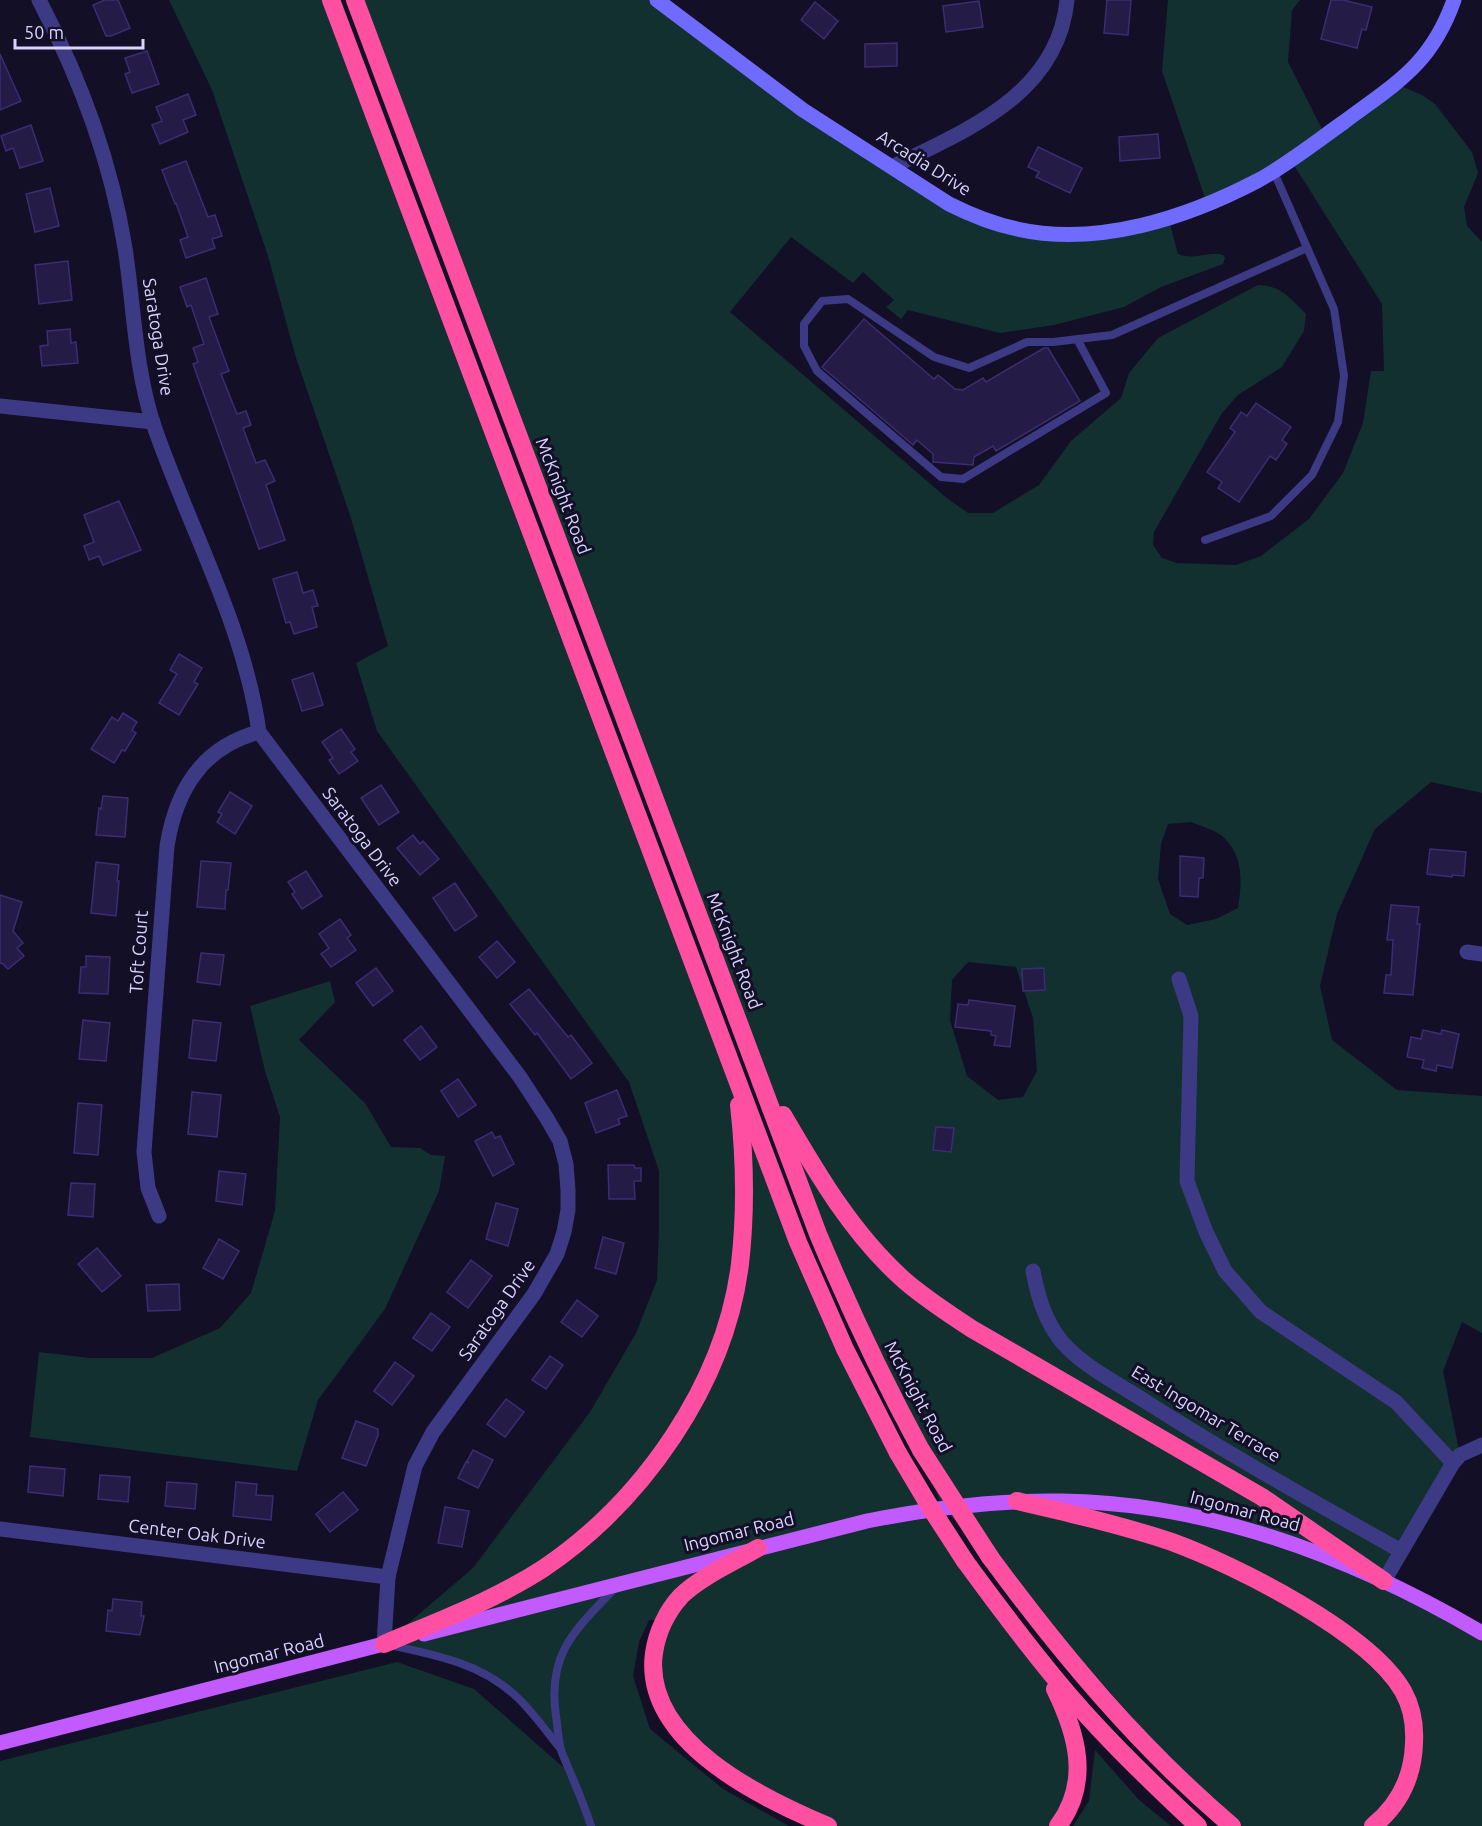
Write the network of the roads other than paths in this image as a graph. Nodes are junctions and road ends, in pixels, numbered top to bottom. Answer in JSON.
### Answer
{"nodes":[{"id":1,"x":39,"y":0,"type":"edge"},
{"id":2,"x":331,"y":0,"type":"edge"},
{"id":3,"x":354,"y":0,"type":"edge"},
{"id":4,"x":657,"y":0,"type":"edge"},
{"id":5,"x":1067,"y":0,"type":"edge"},
{"id":6,"x":1454,"y":0,"type":"edge"},
{"id":7,"x":892,"y":167,"type":"junction"},
{"id":8,"x":1273,"y":170,"type":"junction"},
{"id":9,"x":1307,"y":248,"type":"junction"},
{"id":10,"x":1077,"y":339,"type":"junction"},
{"id":11,"x":0,"y":406,"type":"edge"},
{"id":12,"x":153,"y":422,"type":"junction"},
{"id":13,"x":1205,"y":540,"type":"dead end"},
{"id":14,"x":259,"y":732,"type":"junction"},
{"id":15,"x":1179,"y":979,"type":"dead end"},
{"id":16,"x":757,"y":1070,"type":"junction"},
{"id":17,"x":737,"y":1079,"type":"junction"},
{"id":18,"x":159,"y":1216,"type":"dead end"},
{"id":19,"x":1033,"y":1271,"type":"dead end"},
{"id":20,"x":1482,"y":1445,"type":"edge"},
{"id":21,"x":1457,"y":1459,"type":"junction"},
{"id":22,"x":1017,"y":1501,"type":"junction"},
{"id":23,"x":0,"y":1529,"type":"edge"},
{"id":24,"x":758,"y":1548,"type":"junction"},
{"id":25,"x":1401,"y":1551,"type":"junction"},
{"id":26,"x":388,"y":1577,"type":"junction"},
{"id":27,"x":1384,"y":1581,"type":"junction"},
{"id":28,"x":621,"y":1583,"type":"junction"},
{"id":29,"x":1482,"y":1633,"type":"edge"},
{"id":30,"x":384,"y":1644,"type":"junction"},
{"id":31,"x":1042,"y":1663,"type":"junction"},
{"id":32,"x":0,"y":1743,"type":"edge"},
{"id":33,"x":561,"y":1750,"type":"junction"},
{"id":34,"x":1217,"y":1813,"type":"junction"},
{"id":35,"x":591,"y":1826,"type":"edge"},
{"id":36,"x":828,"y":1826,"type":"edge"},
{"id":37,"x":1058,"y":1826,"type":"edge"},
{"id":38,"x":1198,"y":1826,"type":"edge"},
{"id":39,"x":1232,"y":1826,"type":"edge"},
{"id":40,"x":1246,"y":1826,"type":"edge"},
{"id":41,"x":1373,"y":1826,"type":"edge"}],
"edges":[{"from":1,"to":12,"type":"street","name":"Saratoga Drive"},
{"from":2,"to":17,"type":"highway"},
{"from":3,"to":16,"type":"highway","name":"McKnight Road"},
{"from":4,"to":7,"type":"street","name":"Arcadia Drive"},
{"from":5,"to":7,"type":"street"},
{"from":6,"to":8,"type":"street","name":"Arcadia Drive"},
{"from":7,"to":8,"type":"street","name":"Arcadia Drive"},
{"from":8,"to":9,"type":"lane"},
{"from":9,"to":10,"type":"lane"},
{"from":9,"to":13,"type":"lane"},
{"from":10,"to":10,"type":"lane"},
{"from":11,"to":12,"type":"street"},
{"from":12,"to":14,"type":"street","name":"Saratoga Drive"},
{"from":14,"to":18,"type":"street","name":"Toft Court"},
{"from":14,"to":26,"type":"street","name":"Saratoga Drive"},
{"from":15,"to":21,"type":"street"},
{"from":16,"to":27,"type":"highway"},
{"from":16,"to":34,"type":"highway","name":"McKnight Road","bridge":true},
{"from":17,"to":30,"type":"highway"},
{"from":17,"to":31,"type":"highway","bridge":true},
{"from":19,"to":25,"type":"street","name":"East Ingomar Terrace"},
{"from":20,"to":21,"type":"street"},
{"from":21,"to":25,"type":"street"},
{"from":22,"to":24,"type":"main road","name":"Ingomar Road"},
{"from":22,"to":27,"type":"main road","name":"Ingomar Road"},
{"from":22,"to":41,"type":"highway"},
{"from":23,"to":26,"type":"street","name":"Center Oak Drive"},
{"from":24,"to":28,"type":"main road","name":"Ingomar Road"},
{"from":24,"to":36,"type":"highway"},
{"from":25,"to":27,"type":"street"},
{"from":26,"to":30,"type":"street","name":"Saratoga Drive"},
{"from":27,"to":29,"type":"main road","name":"Ingomar Road"},
{"from":28,"to":30,"type":"main road","name":"Ingomar Road"},
{"from":28,"to":33,"type":"lane"},
{"from":30,"to":32,"type":"main road","name":"Ingomar Road"},
{"from":30,"to":33,"type":"lane"},
{"from":31,"to":37,"type":"highway"},
{"from":31,"to":38,"type":"highway"},
{"from":33,"to":35,"type":"lane"},
{"from":34,"to":39,"type":"highway","name":"McKnight Road"},
{"from":34,"to":40,"type":"highway"}]}
